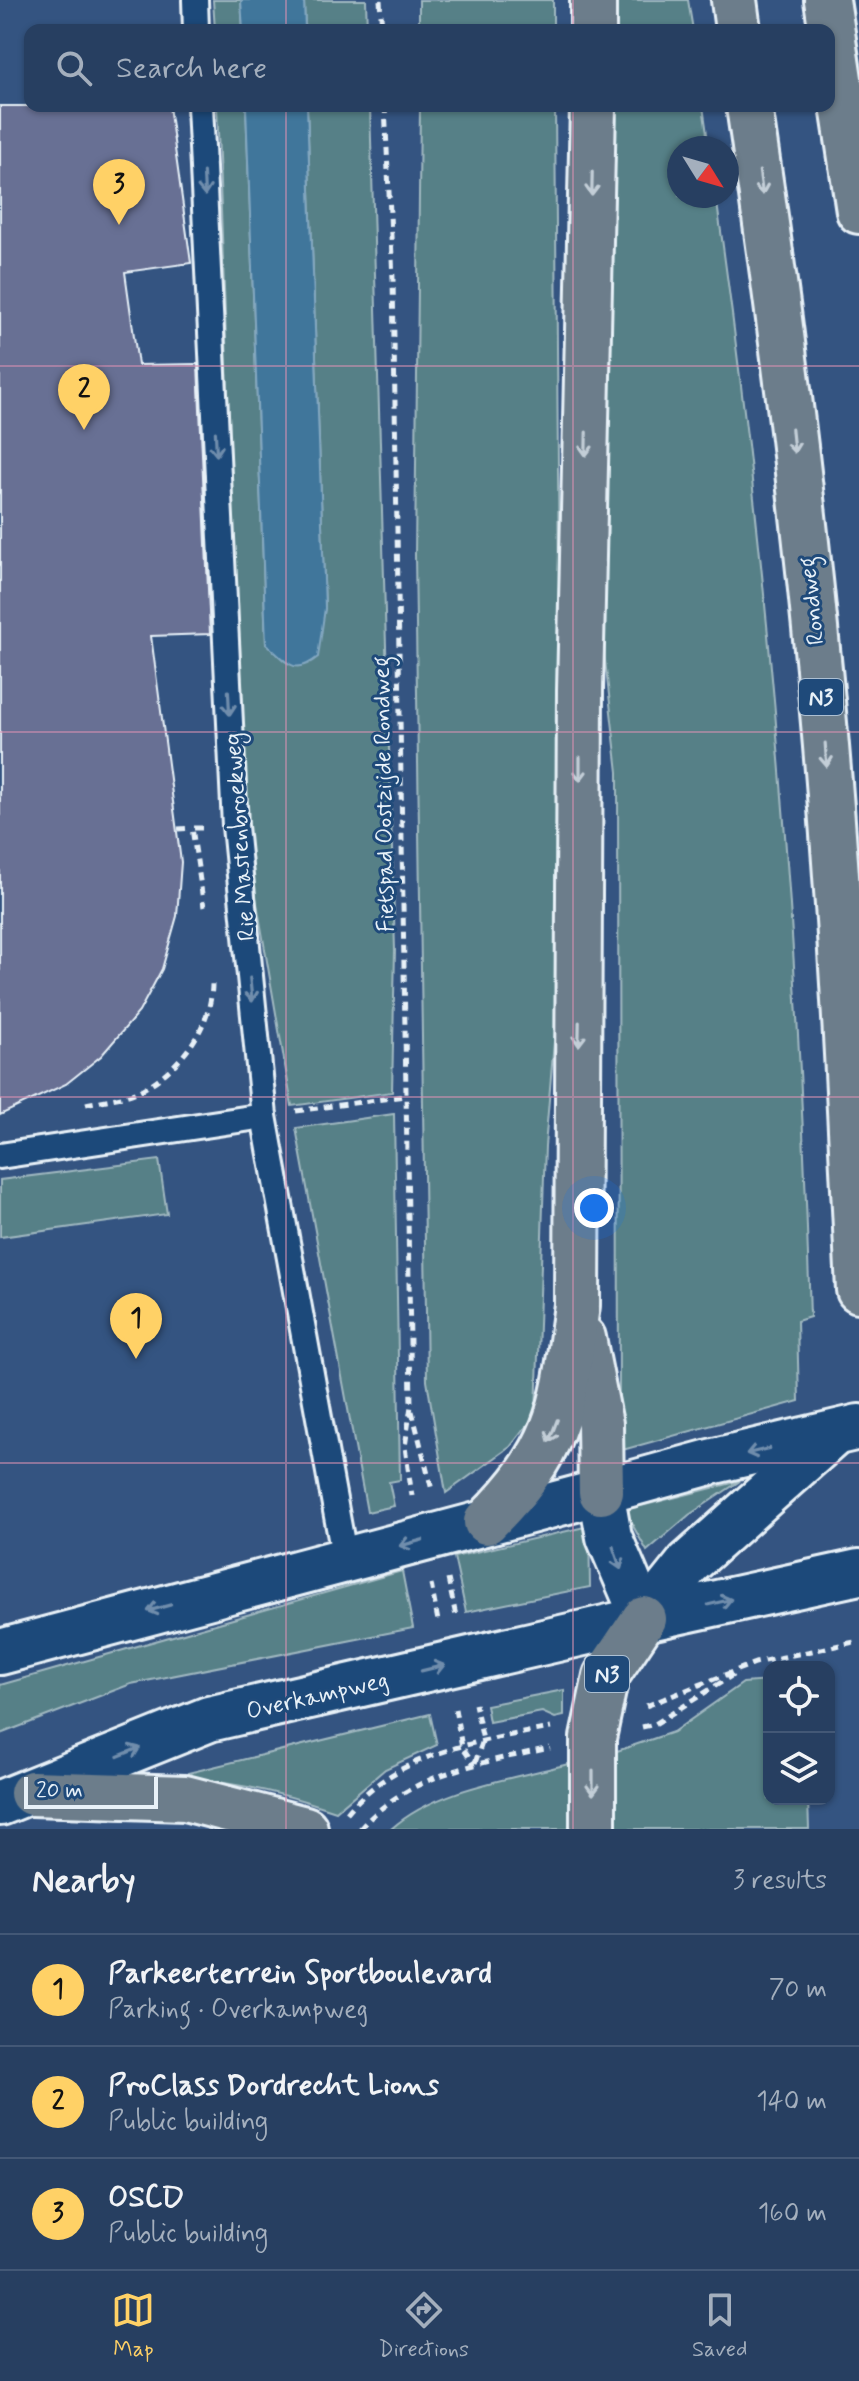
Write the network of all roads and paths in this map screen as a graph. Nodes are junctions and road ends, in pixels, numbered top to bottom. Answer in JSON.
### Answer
{"nodes":[{"id":1,"x":195,"y":0,"type":"edge"},
{"id":2,"x":380,"y":0,"type":"edge"},
{"id":3,"x":593,"y":0,"type":"edge"},
{"id":4,"x":734,"y":0,"type":"edge"},
{"id":5,"x":827,"y":0,"type":"edge"},
{"id":6,"x":196,"y":24,"type":"edge"},
{"id":7,"x":382,"y":24,"type":"edge"},
{"id":8,"x":593,"y":24,"type":"edge"},
{"id":9,"x":737,"y":24,"type":"edge"},
{"id":10,"x":831,"y":24,"type":"edge"},
{"id":11,"x":835,"y":53,"type":"edge"},
{"id":12,"x":200,"y":112,"type":"edge"},
{"id":13,"x":385,"y":112,"type":"edge"},
{"id":14,"x":593,"y":112,"type":"edge"},
{"id":15,"x":750,"y":112,"type":"edge"},
{"id":16,"x":859,"y":211,"type":"edge"},
{"id":17,"x":235,"y":826,"type":"junction"},
{"id":18,"x":192,"y":828,"type":"junction"},
{"id":19,"x":178,"y":829,"type":"dead end"},
{"id":20,"x":205,"y":911,"type":"dead end"},
{"id":21,"x":211,"y":970,"type":"dead end"},
{"id":22,"x":405,"y":1096,"type":"junction"},
{"id":23,"x":84,"y":1105,"type":"dead end"},
{"id":24,"x":264,"y":1116,"type":"junction"},
{"id":25,"x":0,"y":1156,"type":"edge"},
{"id":26,"x":859,"y":1290,"type":"edge"},
{"id":27,"x":577,"y":1305,"type":"junction"},
{"id":28,"x":846,"y":1430,"type":"edge"},
{"id":29,"x":409,"y":1482,"type":"dead end"},
{"id":30,"x":601,"y":1492,"type":"junction"},
{"id":31,"x":486,"y":1522,"type":"junction"},
{"id":32,"x":345,"y":1560,"type":"junction"},
{"id":33,"x":859,"y":1572,"type":"edge"},
{"id":34,"x":644,"y":1619,"type":"junction"},
{"id":35,"x":859,"y":1641,"type":"edge"},
{"id":36,"x":0,"y":1652,"type":"edge"},
{"id":37,"x":755,"y":1663,"type":"dead end"},
{"id":38,"x":483,"y":1740,"type":"dead end"},
{"id":39,"x":462,"y":1747,"type":"dead end"},
{"id":40,"x":16,"y":1798,"type":"edge"},
{"id":41,"x":324,"y":1823,"type":"edge"},
{"id":42,"x":360,"y":1829,"type":"edge"},
{"id":43,"x":593,"y":1829,"type":"edge"}],
"edges":[{"from":1,"to":6,"type":"lane"},
{"from":2,"to":7,"type":"path"},
{"from":3,"to":8,"type":"highway"},
{"from":4,"to":9,"type":"highway"},
{"from":5,"to":10,"type":"highway"},
{"from":11,"to":16,"type":"highway"},
{"from":12,"to":17,"type":"lane","name":"Rie Mastenbroekweg","one_way":true},
{"from":13,"to":22,"type":"path","name":"Fietspad Oostzijde Rondweg"},
{"from":14,"to":27,"type":"highway","one_way":true},
{"from":15,"to":26,"type":"highway","name":"Rondweg","number":"N3","one_way":true},
{"from":17,"to":18,"type":"path"},
{"from":17,"to":24,"type":"lane","name":"Rie Mastenbroekweg","one_way":true},
{"from":18,"to":19,"type":"path"},
{"from":18,"to":20,"type":"path"},
{"from":21,"to":23,"type":"path"},
{"from":22,"to":24,"type":"path"},
{"from":22,"to":29,"type":"path","name":"Fietspad Oostzijde Rondweg"},
{"from":24,"to":25,"type":"lane"},
{"from":24,"to":32,"type":"lane","name":"Rie Mastenbroekweg"},
{"from":27,"to":30,"type":"highway"},
{"from":27,"to":31,"type":"highway","one_way":true},
{"from":28,"to":30,"type":"street","one_way":true},
{"from":28,"to":34,"type":"street"},
{"from":30,"to":31,"type":"street"},
{"from":30,"to":34,"type":"street","one_way":true},
{"from":31,"to":32,"type":"street","one_way":true},
{"from":32,"to":36,"type":"street","one_way":true},
{"from":34,"to":33,"type":"street","name":"Overkampweg","one_way":true},
{"from":40,"to":34,"type":"street","name":"Overkampweg","one_way":true},
{"from":34,"to":43,"type":"highway","number":"N3","one_way":true},
{"from":35,"to":37,"type":"path"},
{"from":38,"to":42,"type":"path"},
{"from":39,"to":41,"type":"path"},
{"from":40,"to":41,"type":"highway"}]}
